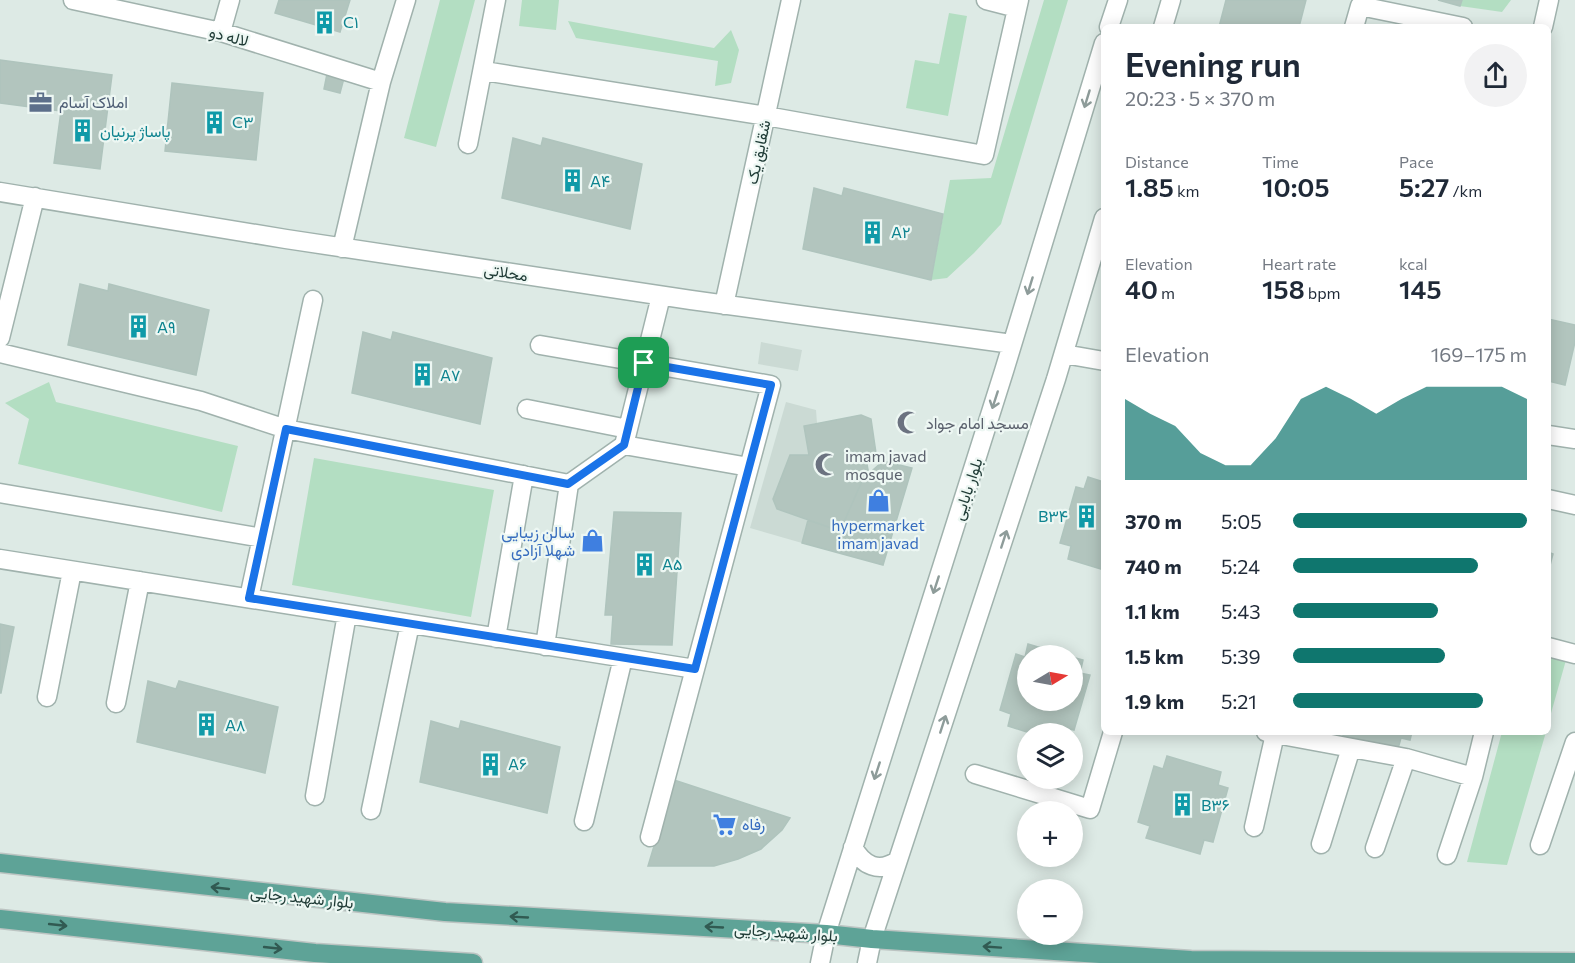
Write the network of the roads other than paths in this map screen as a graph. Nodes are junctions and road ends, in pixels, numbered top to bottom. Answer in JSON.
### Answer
{"nodes":[{"id":1,"x":73,"y":0,"type":"edge"},
{"id":2,"x":230,"y":0,"type":"edge"},
{"id":3,"x":406,"y":0,"type":"edge"},
{"id":4,"x":496,"y":0,"type":"edge"},
{"id":5,"x":791,"y":0,"type":"edge"},
{"id":6,"x":986,"y":0,"type":"edge"},
{"id":7,"x":1118,"y":0,"type":"edge"},
{"id":8,"x":1171,"y":0,"type":"edge"},
{"id":9,"x":1549,"y":0,"type":"edge"},
{"id":10,"x":1018,"y":4,"type":"edge"},
{"id":11,"x":1110,"y":24,"type":"edge"},
{"id":12,"x":1164,"y":24,"type":"edge"},
{"id":13,"x":1355,"y":24,"type":"edge"},
{"id":14,"x":1446,"y":24,"type":"edge"},
{"id":15,"x":1543,"y":24,"type":"edge"},
{"id":16,"x":222,"y":32,"type":"junction"},
{"id":17,"x":1101,"y":53,"type":"edge"},
{"id":18,"x":483,"y":71,"type":"junction"},
{"id":19,"x":381,"y":82,"type":"junction"},
{"id":20,"x":766,"y":116,"type":"junction"},
{"id":21,"x":468,"y":144,"type":"dead end"},
{"id":22,"x":0,"y":192,"type":"edge"},
{"id":23,"x":35,"y":197,"type":"junction"},
{"id":24,"x":1101,"y":228,"type":"edge"},
{"id":25,"x":342,"y":248,"type":"junction"},
{"id":26,"x":661,"y":296,"type":"junction"},
{"id":27,"x":313,"y":300,"type":"dead end"},
{"id":28,"x":724,"y":305,"type":"junction"},
{"id":29,"x":0,"y":338,"type":"edge"},
{"id":30,"x":1012,"y":344,"type":"junction"},
{"id":31,"x":540,"y":345,"type":"dead end"},
{"id":32,"x":0,"y":353,"type":"edge"},
{"id":33,"x":1064,"y":354,"type":"junction"},
{"id":34,"x":1101,"y":360,"type":"edge"},
{"id":35,"x":644,"y":363,"type":"junction"},
{"id":36,"x":527,"y":409,"type":"dead end"},
{"id":37,"x":286,"y":429,"type":"junction"},
{"id":38,"x":1551,"y":435,"type":"edge"},
{"id":39,"x":626,"y":437,"type":"junction"},
{"id":40,"x":1575,"y":439,"type":"edge"},
{"id":41,"x":749,"y":467,"type":"junction"},
{"id":42,"x":524,"y":475,"type":"junction"},
{"id":43,"x":568,"y":484,"type":"junction"},
{"id":44,"x":0,"y":493,"type":"edge"},
{"id":45,"x":1551,"y":500,"type":"edge"},
{"id":46,"x":1575,"y":505,"type":"edge"},
{"id":47,"x":262,"y":538,"type":"junction"},
{"id":48,"x":0,"y":559,"type":"edge"},
{"id":49,"x":72,"y":570,"type":"junction"},
{"id":50,"x":140,"y":581,"type":"junction"},
{"id":51,"x":249,"y":598,"type":"junction"},
{"id":52,"x":347,"y":614,"type":"junction"},
{"id":53,"x":410,"y":624,"type":"junction"},
{"id":54,"x":496,"y":638,"type":"junction"},
{"id":55,"x":545,"y":646,"type":"junction"},
{"id":56,"x":1551,"y":647,"type":"edge"},
{"id":57,"x":1575,"y":654,"type":"edge"},
{"id":58,"x":623,"y":658,"type":"junction"},
{"id":59,"x":695,"y":669,"type":"junction"},
{"id":60,"x":47,"y":697,"type":"dead end"},
{"id":61,"x":116,"y":703,"type":"dead end"},
{"id":62,"x":1112,"y":735,"type":"edge"},
{"id":63,"x":1271,"y":735,"type":"edge"},
{"id":64,"x":1282,"y":735,"type":"edge"},
{"id":65,"x":1483,"y":735,"type":"edge"},
{"id":66,"x":1575,"y":742,"type":"edge"},
{"id":67,"x":1351,"y":748,"type":"junction"},
{"id":68,"x":1406,"y":758,"type":"junction"},
{"id":69,"x":975,"y":774,"type":"dead end"},
{"id":70,"x":1473,"y":777,"type":"junction"},
{"id":71,"x":315,"y":796,"type":"dead end"},
{"id":72,"x":371,"y":810,"type":"dead end"},
{"id":73,"x":584,"y":821,"type":"dead end"},
{"id":74,"x":1254,"y":827,"type":"dead end"},
{"id":75,"x":650,"y":837,"type":"dead end"},
{"id":76,"x":1321,"y":844,"type":"dead end"},
{"id":77,"x":1539,"y":845,"type":"dead end"},
{"id":78,"x":853,"y":847,"type":"junction"},
{"id":79,"x":1376,"y":848,"type":"dead end"},
{"id":80,"x":1447,"y":855,"type":"dead end"},
{"id":81,"x":897,"y":861,"type":"junction"},
{"id":82,"x":0,"y":863,"type":"edge"},
{"id":83,"x":0,"y":919,"type":"edge"},
{"id":84,"x":826,"y":934,"type":"junction"},
{"id":85,"x":872,"y":939,"type":"junction"},
{"id":86,"x":1575,"y":962,"type":"edge"},
{"id":87,"x":473,"y":963,"type":"edge"},
{"id":88,"x":820,"y":963,"type":"edge"},
{"id":89,"x":867,"y":963,"type":"edge"}],
"edges":[{"from":1,"to":16,"type":"street","name":"لاله دو"},
{"from":2,"to":16,"type":"street"},
{"from":3,"to":19,"type":"street"},
{"from":4,"to":18,"type":"street"},
{"from":5,"to":20,"type":"street","name":"شقایق یک"},
{"from":6,"to":10,"type":"street"},
{"from":7,"to":11,"type":"street"},
{"from":8,"to":12,"type":"street"},
{"from":9,"to":15,"type":"street"},
{"from":10,"to":20,"type":"street"},
{"from":13,"to":14,"type":"street"},
{"from":16,"to":19,"type":"street","name":"لاله دو"},
{"from":17,"to":30,"type":"street","name":"بلوار بابایی","one_way":true},
{"from":18,"to":20,"type":"street"},
{"from":18,"to":21,"type":"street"},
{"from":19,"to":25,"type":"street"},
{"from":20,"to":28,"type":"street","name":"شقایق یک"},
{"from":22,"to":23,"type":"street","name":"محلاتی"},
{"from":23,"to":25,"type":"street","name":"محلاتی"},
{"from":23,"to":29,"type":"street"},
{"from":24,"to":33,"type":"street"},
{"from":25,"to":26,"type":"street","name":"محلاتی"},
{"from":26,"to":28,"type":"street","name":"محلاتی"},
{"from":26,"to":35,"type":"street"},
{"from":27,"to":37,"type":"street"},
{"from":28,"to":30,"type":"street","name":"محلاتی"},
{"from":30,"to":78,"type":"street","name":"بلوار بابایی","one_way":true},
{"from":31,"to":35,"type":"street"},
{"from":32,"to":37,"type":"street"},
{"from":33,"to":34,"type":"street"},
{"from":81,"to":33,"type":"street","one_way":true},
{"from":35,"to":39,"type":"street"},
{"from":35,"to":41,"type":"street"},
{"from":36,"to":39,"type":"street"},
{"from":37,"to":42,"type":"street"},
{"from":37,"to":47,"type":"street"},
{"from":38,"to":40,"type":"street"},
{"from":39,"to":41,"type":"street"},
{"from":39,"to":43,"type":"street"},
{"from":41,"to":59,"type":"street"},
{"from":42,"to":43,"type":"street"},
{"from":42,"to":54,"type":"street"},
{"from":43,"to":55,"type":"street"},
{"from":44,"to":47,"type":"street"},
{"from":45,"to":46,"type":"street"},
{"from":47,"to":51,"type":"street"},
{"from":48,"to":49,"type":"street"},
{"from":49,"to":50,"type":"street"},
{"from":49,"to":60,"type":"street"},
{"from":50,"to":51,"type":"street"},
{"from":50,"to":61,"type":"street"},
{"from":51,"to":52,"type":"street"},
{"from":52,"to":53,"type":"street"},
{"from":52,"to":71,"type":"street"},
{"from":53,"to":54,"type":"street"},
{"from":53,"to":72,"type":"street"},
{"from":54,"to":55,"type":"street"},
{"from":55,"to":58,"type":"street"},
{"from":56,"to":57,"type":"street"},
{"from":58,"to":59,"type":"street"},
{"from":58,"to":73,"type":"street"},
{"from":59,"to":75,"type":"street"},
{"from":62,"to":69,"type":"street"},
{"from":63,"to":74,"type":"street"},
{"from":64,"to":67,"type":"street"},
{"from":65,"to":70,"type":"street"},
{"from":66,"to":77,"type":"street"},
{"from":67,"to":68,"type":"street"},
{"from":67,"to":76,"type":"street"},
{"from":68,"to":70,"type":"street"},
{"from":68,"to":79,"type":"street"},
{"from":70,"to":80,"type":"street"},
{"from":78,"to":81,"type":"street"},
{"from":78,"to":84,"type":"street","name":"بلوار بابایی"},
{"from":81,"to":85,"type":"street"},
{"from":84,"to":82,"type":"main road","name":"بلوار شهید رجایی","one_way":true},
{"from":83,"to":87,"type":"main road","one_way":true},
{"from":84,"to":85,"type":"main road","name":"بلوار شهید رجایی"},
{"from":84,"to":88,"type":"street","name":"بلوار بابایی"},
{"from":86,"to":85,"type":"main road","name":"بلوار شهید رجایی","one_way":true},
{"from":85,"to":89,"type":"street"}]}
